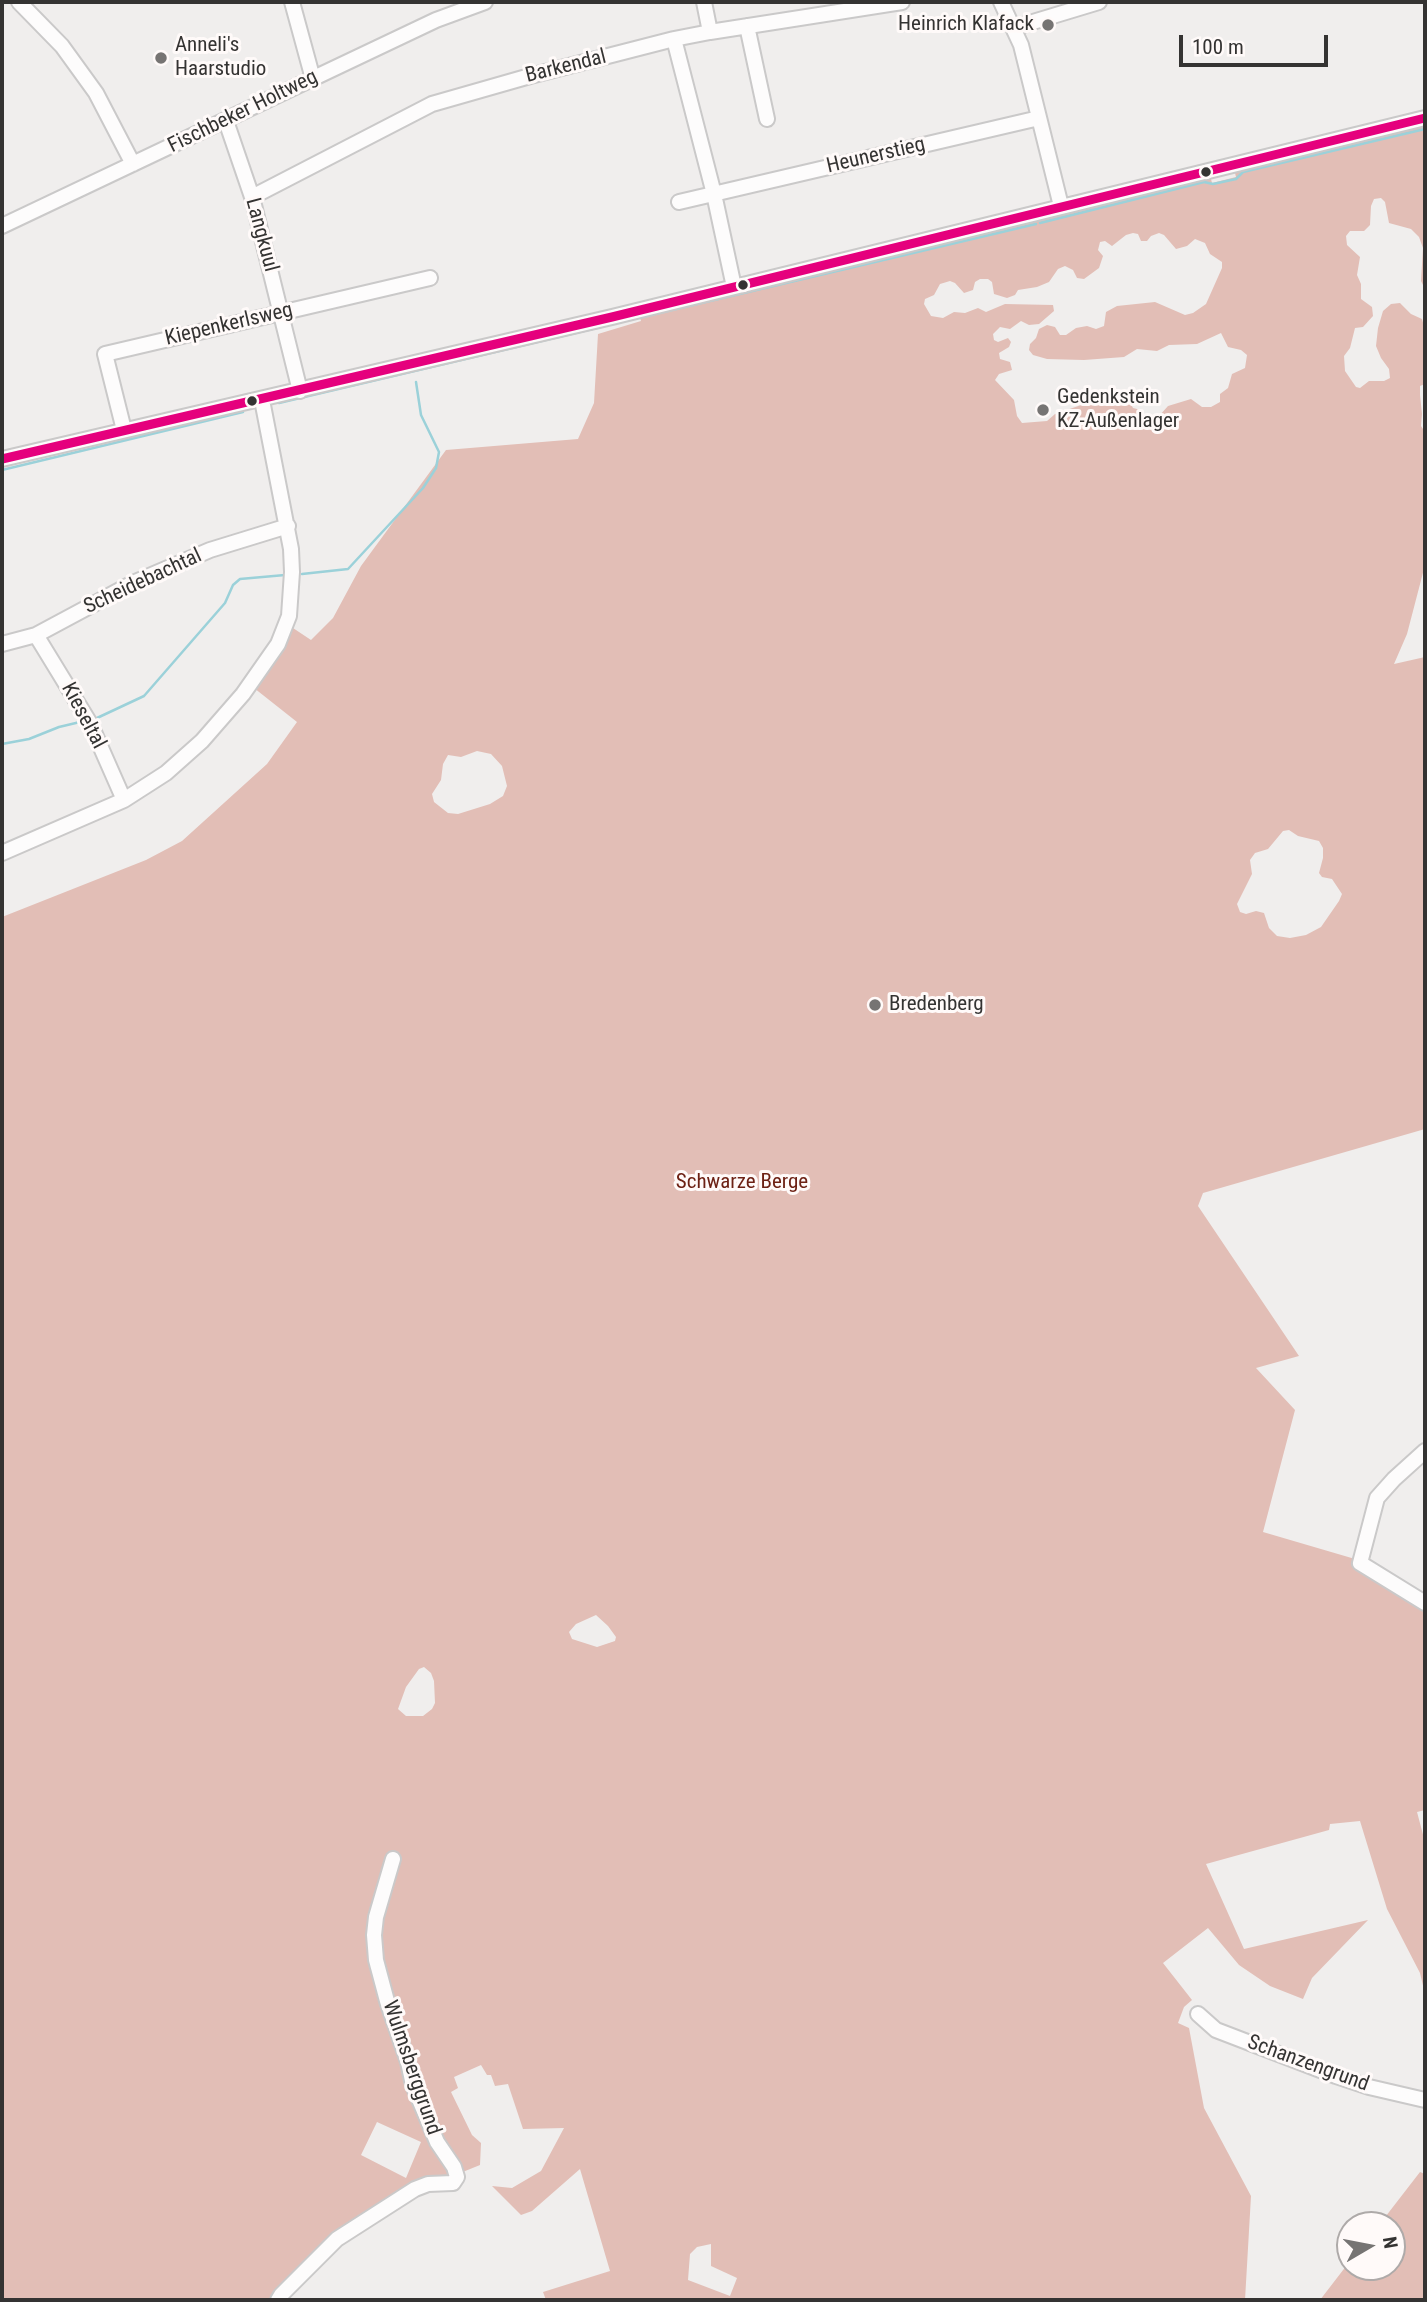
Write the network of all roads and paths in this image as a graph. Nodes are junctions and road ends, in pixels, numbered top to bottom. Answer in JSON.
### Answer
{"nodes":[{"id":1,"x":19,"y":2,"type":"edge"},
{"id":2,"x":292,"y":2,"type":"edge"},
{"id":3,"x":485,"y":2,"type":"edge"},
{"id":4,"x":704,"y":2,"type":"edge"},
{"id":5,"x":902,"y":2,"type":"edge"},
{"id":6,"x":1001,"y":2,"type":"edge"},
{"id":7,"x":1100,"y":2,"type":"edge"},
{"id":8,"x":747,"y":26,"type":"junction"},
{"id":9,"x":1013,"y":28,"type":"junction"},
{"id":10,"x":710,"y":32,"type":"junction"},
{"id":11,"x":674,"y":39,"type":"junction"},
{"id":12,"x":313,"y":79,"type":"junction"},
{"id":13,"x":1039,"y":118,"type":"junction"},
{"id":14,"x":1425,"y":118,"type":"edge"},
{"id":15,"x":767,"y":119,"type":"dead end"},
{"id":16,"x":226,"y":121,"type":"junction"},
{"id":17,"x":133,"y":164,"type":"junction"},
{"id":18,"x":714,"y":194,"type":"junction"},
{"id":19,"x":252,"y":197,"type":"junction"},
{"id":20,"x":679,"y":202,"type":"dead end"},
{"id":21,"x":1061,"y":206,"type":"junction"},
{"id":22,"x":2,"y":226,"type":"edge"},
{"id":23,"x":430,"y":278,"type":"dead end"},
{"id":24,"x":734,"y":287,"type":"junction"},
{"id":25,"x":282,"y":312,"type":"junction"},
{"id":26,"x":300,"y":391,"type":"junction"},
{"id":27,"x":262,"y":400,"type":"junction"},
{"id":28,"x":124,"y":430,"type":"junction"},
{"id":29,"x":2,"y":459,"type":"edge"},
{"id":30,"x":288,"y":526,"type":"junction"},
{"id":31,"x":36,"y":635,"type":"junction"},
{"id":32,"x":2,"y":644,"type":"edge"},
{"id":33,"x":124,"y":800,"type":"junction"},
{"id":34,"x":2,"y":853,"type":"edge"},
{"id":35,"x":1425,"y":1451,"type":"edge"},
{"id":36,"x":1425,"y":1603,"type":"edge"},
{"id":37,"x":393,"y":1859,"type":"dead end"},
{"id":38,"x":1198,"y":2014,"type":"dead end"},
{"id":39,"x":1425,"y":2100,"type":"edge"},
{"id":40,"x":278,"y":2300,"type":"edge"}],
"edges":[{"from":1,"to":17,"type":"street"},
{"from":2,"to":12,"type":"street"},
{"from":3,"to":12,"type":"street","name":"Fischbeker Holtweg"},
{"from":4,"to":10,"type":"street"},
{"from":5,"to":8,"type":"street","name":"Barkendal"},
{"from":6,"to":9,"type":"street"},
{"from":7,"to":9,"type":"street"},
{"from":8,"to":10,"type":"street","name":"Barkendal"},
{"from":8,"to":15,"type":"street"},
{"from":9,"to":13,"type":"street"},
{"from":10,"to":11,"type":"street","name":"Barkendal"},
{"from":11,"to":18,"type":"street"},
{"from":11,"to":19,"type":"street","name":"Barkendal"},
{"from":12,"to":16,"type":"street","name":"Fischbeker Holtweg"},
{"from":13,"to":18,"type":"street","name":"Heunerstieg"},
{"from":13,"to":21,"type":"street"},
{"from":14,"to":21,"type":"street"},
{"from":16,"to":17,"type":"street","name":"Fischbeker Holtweg"},
{"from":16,"to":19,"type":"street","name":"Langkuul"},
{"from":17,"to":22,"type":"street","name":"Fischbeker Holtweg"},
{"from":18,"to":20,"type":"street","name":"Heunerstieg"},
{"from":18,"to":24,"type":"street"},
{"from":19,"to":25,"type":"street","name":"Langkuul"},
{"from":21,"to":24,"type":"street"},
{"from":23,"to":25,"type":"street","name":"Kiepenkerlsweg"},
{"from":24,"to":26,"type":"street"},
{"from":25,"to":26,"type":"street","name":"Langkuul"},
{"from":25,"to":28,"type":"street","name":"Kiepenkerlsweg"},
{"from":26,"to":27,"type":"street"},
{"from":27,"to":28,"type":"street"},
{"from":27,"to":30,"type":"street"},
{"from":28,"to":29,"type":"street"},
{"from":30,"to":31,"type":"street","name":"Scheidebachtal"},
{"from":30,"to":33,"type":"street"},
{"from":31,"to":32,"type":"street","name":"Scheidebachtal"},
{"from":31,"to":33,"type":"street","name":"Kieseltal"},
{"from":33,"to":34,"type":"street"},
{"from":35,"to":36,"type":"street"},
{"from":37,"to":40,"type":"street","name":"Wulmsberggrund"},
{"from":38,"to":39,"type":"street","name":"Schanzengrund"}]}
